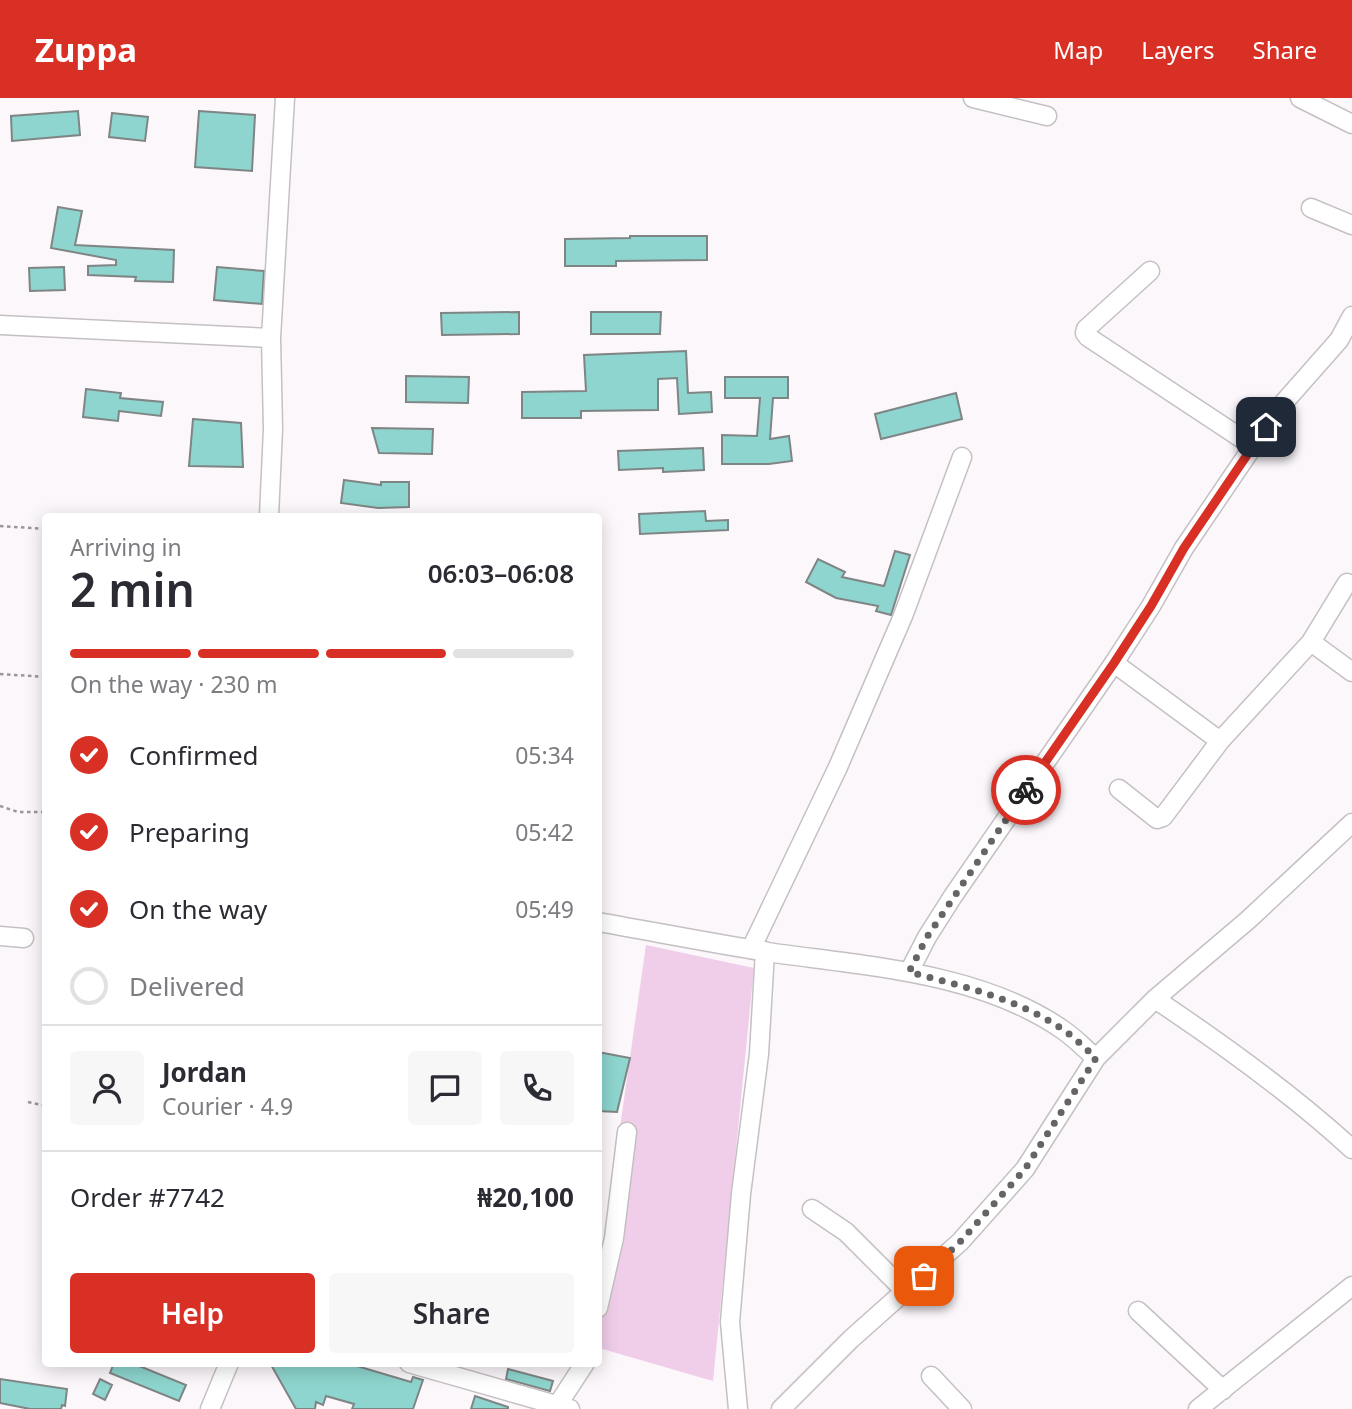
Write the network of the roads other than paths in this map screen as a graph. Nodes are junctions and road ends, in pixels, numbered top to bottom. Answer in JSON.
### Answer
{"nodes":[{"id":1,"x":285,"y":98,"type":"edge"},
{"id":2,"x":973,"y":98,"type":"edge"},
{"id":3,"x":1300,"y":98,"type":"edge"},
{"id":4,"x":1047,"y":116,"type":"dead end"},
{"id":5,"x":1352,"y":124,"type":"edge"},
{"id":6,"x":1311,"y":208,"type":"dead end"},
{"id":7,"x":1352,"y":225,"type":"edge"},
{"id":8,"x":1150,"y":271,"type":"dead end"},
{"id":9,"x":1352,"y":316,"type":"edge"},
{"id":10,"x":0,"y":325,"type":"edge"},
{"id":11,"x":271,"y":338,"type":"junction"},
{"id":12,"x":1345,"y":344,"type":"edge"},
{"id":13,"x":1253,"y":446,"type":"junction"},
{"id":14,"x":962,"y":457,"type":"dead end"},
{"id":15,"x":269,"y":513,"type":"edge"},
{"id":16,"x":1346,"y":583,"type":"dead end"},
{"id":17,"x":1311,"y":642,"type":"junction"},
{"id":18,"x":1114,"y":663,"type":"junction"},
{"id":19,"x":1352,"y":672,"type":"edge"},
{"id":20,"x":1220,"y":741,"type":"junction"},
{"id":21,"x":1119,"y":789,"type":"dead end"},
{"id":22,"x":1352,"y":823,"type":"edge"},
{"id":23,"x":602,"y":923,"type":"edge"},
{"id":24,"x":0,"y":936,"type":"edge"},
{"id":25,"x":24,"y":937,"type":"dead end"},
{"id":26,"x":758,"y":950,"type":"junction"},
{"id":27,"x":909,"y":972,"type":"junction"},
{"id":28,"x":1155,"y":999,"type":"junction"},
{"id":29,"x":1096,"y":1058,"type":"junction"},
{"id":30,"x":626,"y":1132,"type":"dead end"},
{"id":31,"x":1352,"y":1149,"type":"edge"},
{"id":32,"x":812,"y":1209,"type":"dead end"},
{"id":33,"x":1352,"y":1286,"type":"edge"},
{"id":34,"x":602,"y":1290,"type":"edge"},
{"id":35,"x":906,"y":1292,"type":"junction"},
{"id":36,"x":1138,"y":1311,"type":"dead end"},
{"id":37,"x":227,"y":1367,"type":"edge"},
{"id":38,"x":422,"y":1367,"type":"edge"},
{"id":39,"x":583,"y":1367,"type":"edge"},
{"id":40,"x":931,"y":1376,"type":"dead end"},
{"id":41,"x":1223,"y":1390,"type":"junction"},
{"id":42,"x":560,"y":1408,"type":"edge"},
{"id":43,"x":210,"y":1409,"type":"edge"},
{"id":44,"x":738,"y":1409,"type":"edge"},
{"id":45,"x":780,"y":1409,"type":"edge"},
{"id":46,"x":962,"y":1409,"type":"edge"},
{"id":47,"x":1198,"y":1409,"type":"edge"}],
"edges":[{"from":1,"to":11,"type":"street"},
{"from":2,"to":4,"type":"street"},
{"from":3,"to":5,"type":"street"},
{"from":6,"to":7,"type":"street"},
{"from":8,"to":13,"type":"street"},
{"from":9,"to":12,"type":"street"},
{"from":10,"to":11,"type":"street"},
{"from":11,"to":15,"type":"street"},
{"from":12,"to":13,"type":"street"},
{"from":13,"to":18,"type":"street"},
{"from":14,"to":26,"type":"street"},
{"from":16,"to":17,"type":"street"},
{"from":17,"to":19,"type":"street"},
{"from":17,"to":20,"type":"street"},
{"from":18,"to":20,"type":"street"},
{"from":18,"to":27,"type":"street"},
{"from":20,"to":21,"type":"street"},
{"from":22,"to":28,"type":"street"},
{"from":23,"to":26,"type":"street"},
{"from":24,"to":25,"type":"street"},
{"from":26,"to":27,"type":"street"},
{"from":26,"to":44,"type":"street"},
{"from":27,"to":29,"type":"street"},
{"from":28,"to":29,"type":"street"},
{"from":28,"to":31,"type":"street"},
{"from":29,"to":35,"type":"street"},
{"from":30,"to":34,"type":"street"},
{"from":32,"to":35,"type":"street"},
{"from":33,"to":41,"type":"street"},
{"from":35,"to":45,"type":"street"},
{"from":36,"to":41,"type":"street"},
{"from":37,"to":43,"type":"street"},
{"from":38,"to":42,"type":"street"},
{"from":39,"to":42,"type":"street"},
{"from":40,"to":46,"type":"street"},
{"from":41,"to":47,"type":"street"}]}
